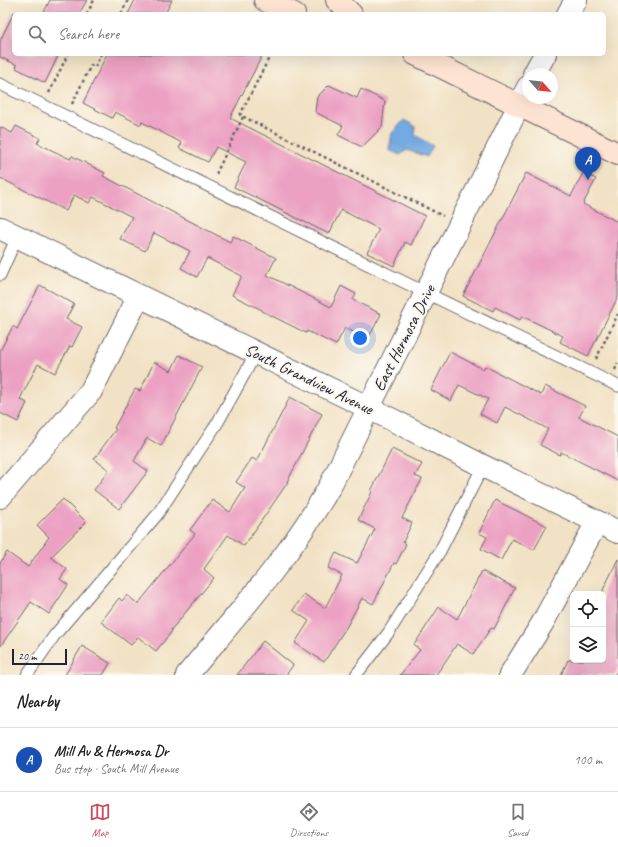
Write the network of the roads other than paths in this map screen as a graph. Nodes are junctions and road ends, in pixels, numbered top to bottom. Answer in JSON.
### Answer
{"nodes":[{"id":1,"x":265,"y":0,"type":"edge"},
{"id":2,"x":337,"y":0,"type":"edge"},
{"id":3,"x":576,"y":0,"type":"edge"},
{"id":4,"x":290,"y":12,"type":"edge"},
{"id":5,"x":349,"y":12,"type":"edge"},
{"id":6,"x":569,"y":12,"type":"edge"},
{"id":7,"x":420,"y":56,"type":"edge"},
{"id":8,"x":544,"y":56,"type":"edge"},
{"id":9,"x":537,"y":68,"type":"edge"},
{"id":10,"x":0,"y":84,"type":"edge"},
{"id":11,"x":522,"y":95,"type":"edge"},
{"id":12,"x":522,"y":100,"type":"edge"},
{"id":13,"x":537,"y":104,"type":"edge"},
{"id":14,"x":618,"y":154,"type":"edge"},
{"id":15,"x":9,"y":232,"type":"edge"},
{"id":16,"x":0,"y":275,"type":"edge"},
{"id":17,"x":426,"y":293,"type":"junction"},
{"id":18,"x":139,"y":296,"type":"junction"},
{"id":19,"x":256,"y":354,"type":"junction"},
{"id":20,"x":618,"y":386,"type":"edge"},
{"id":21,"x":369,"y":408,"type":"junction"},
{"id":22,"x":483,"y":466,"type":"junction"},
{"id":23,"x":0,"y":497,"type":"edge"},
{"id":24,"x":597,"y":522,"type":"junction"},
{"id":25,"x":618,"y":532,"type":"edge"},
{"id":26,"x":27,"y":675,"type":"edge"},
{"id":27,"x":187,"y":675,"type":"edge"},
{"id":28,"x":356,"y":675,"type":"edge"},
{"id":29,"x":510,"y":675,"type":"edge"}],
"edges":[{"from":1,"to":4,"type":"main road"},
{"from":2,"to":5,"type":"main road"},
{"from":3,"to":6,"type":"street"},
{"from":7,"to":11,"type":"main road"},
{"from":8,"to":9,"type":"street"},
{"from":10,"to":17,"type":"lane"},
{"from":12,"to":17,"type":"street","name":"East Hermosa Drive"},
{"from":13,"to":14,"type":"main road"},
{"from":15,"to":16,"type":"lane"},
{"from":15,"to":18,"type":"street","name":"South Grandview Avenue"},
{"from":17,"to":20,"type":"lane"},
{"from":17,"to":21,"type":"street","name":"East Hermosa Drive"},
{"from":18,"to":19,"type":"street","name":"South Grandview Avenue"},
{"from":18,"to":23,"type":"street"},
{"from":19,"to":21,"type":"street","name":"South Grandview Avenue"},
{"from":19,"to":26,"type":"lane"},
{"from":21,"to":22,"type":"street","name":"South Grandview Avenue"},
{"from":21,"to":27,"type":"street","name":"East Hermosa Drive"},
{"from":22,"to":24,"type":"street","name":"South Grandview Avenue"},
{"from":22,"to":28,"type":"lane"},
{"from":24,"to":25,"type":"street","name":"South Grandview Avenue"},
{"from":24,"to":29,"type":"street"}]}
